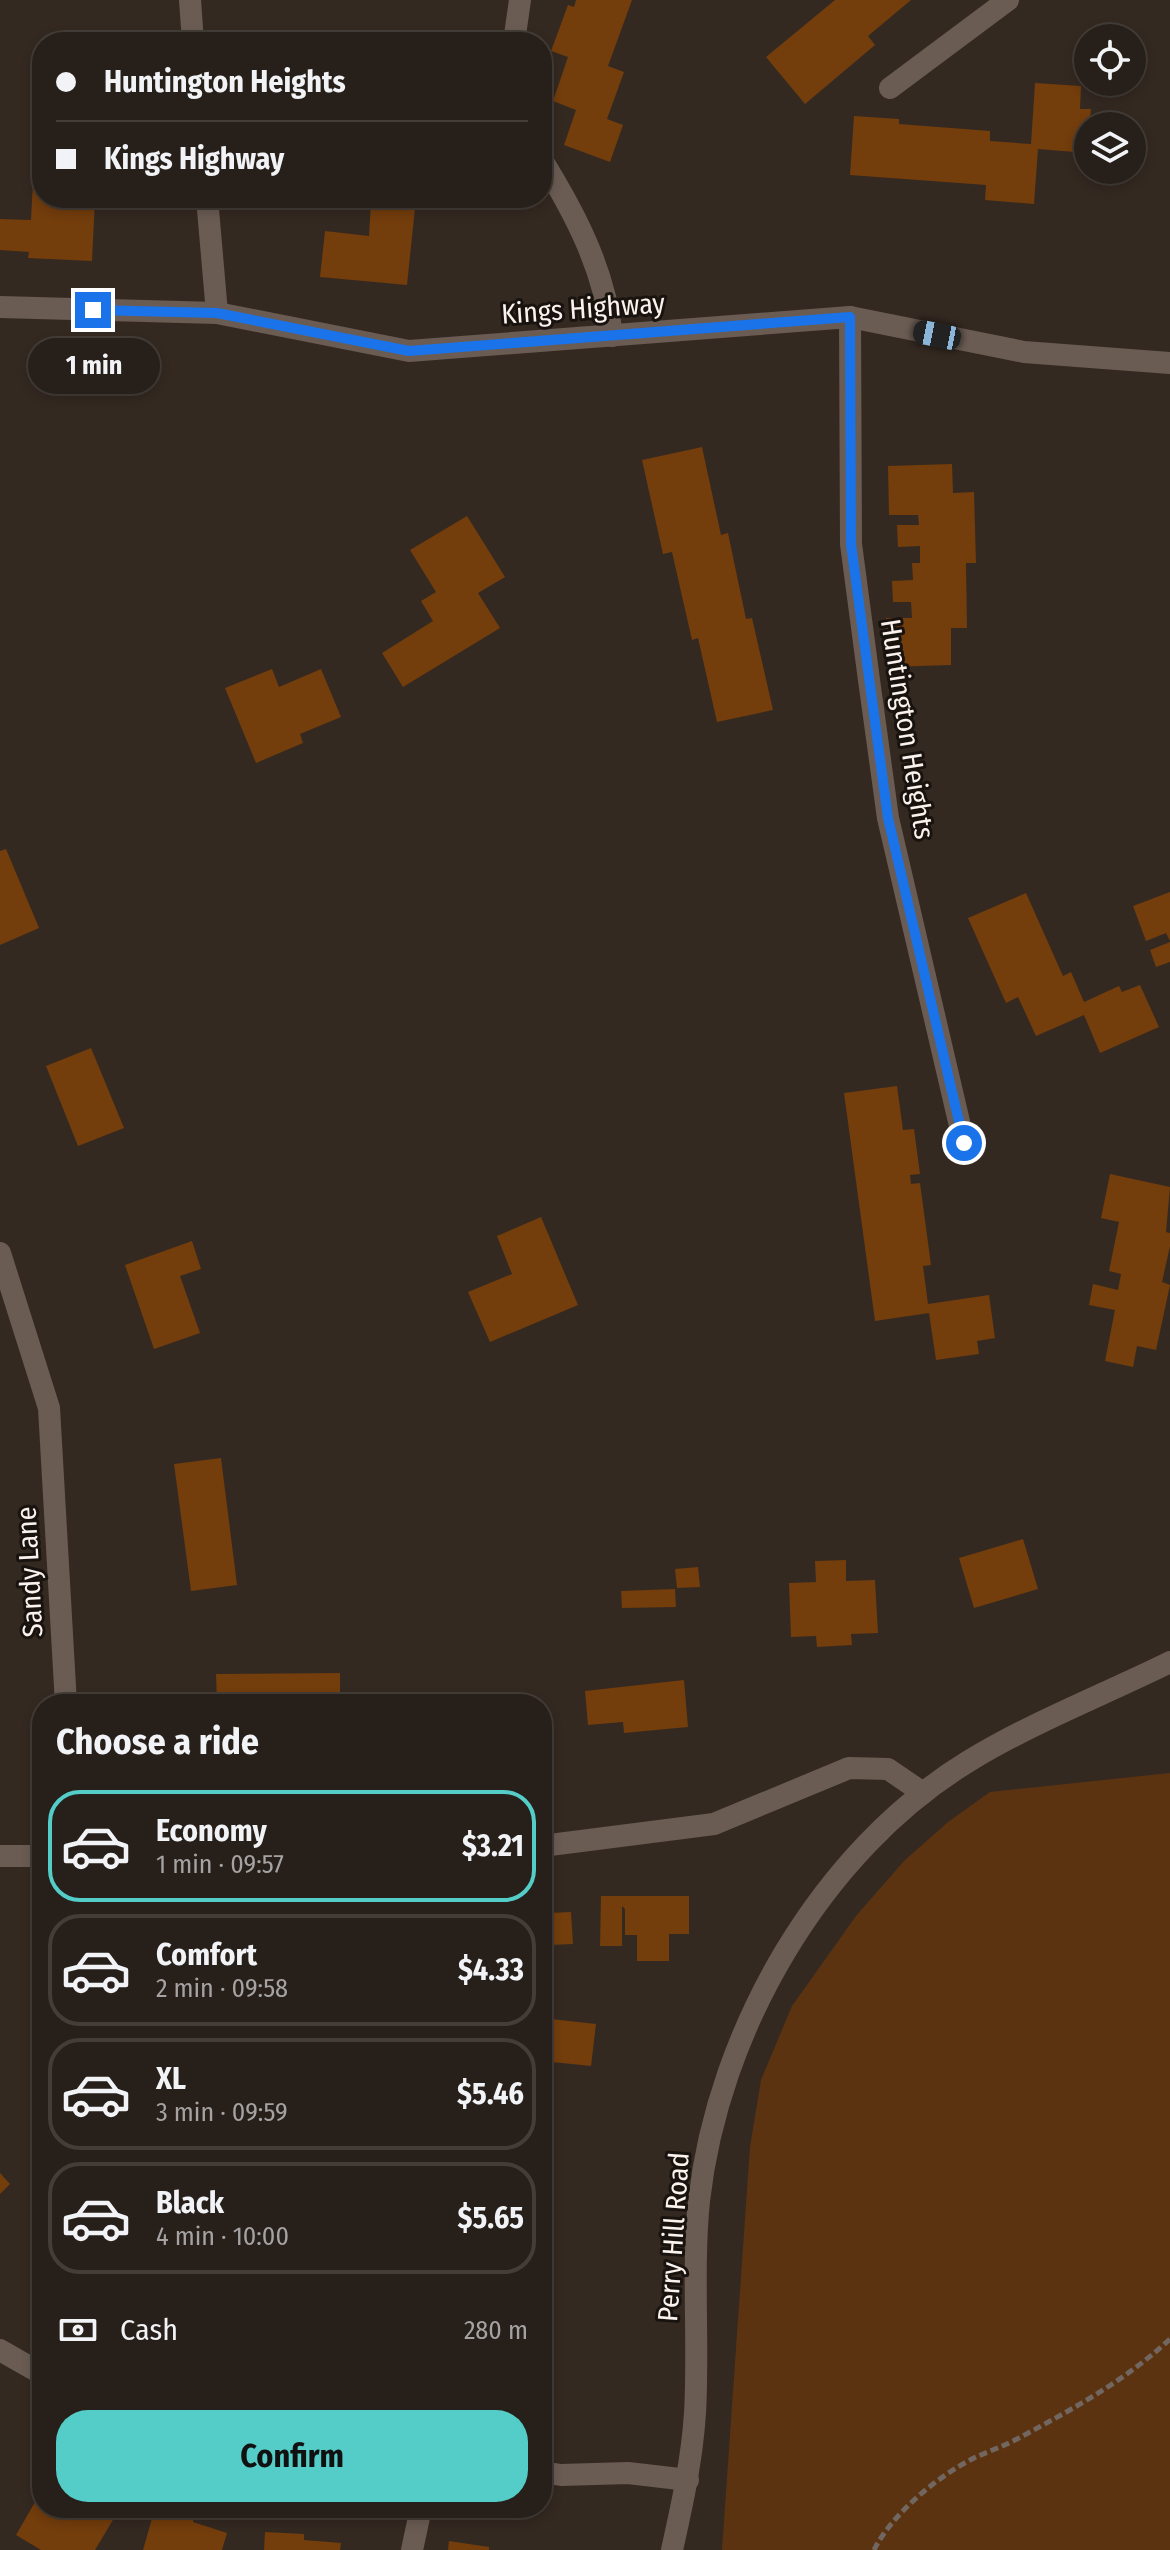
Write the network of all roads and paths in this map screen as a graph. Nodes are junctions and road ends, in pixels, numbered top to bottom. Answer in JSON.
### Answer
{"nodes":[{"id":1,"x":190,"y":0,"type":"edge"},
{"id":2,"x":520,"y":0,"type":"edge"},
{"id":3,"x":1008,"y":0,"type":"edge"},
{"id":4,"x":192,"y":32,"type":"edge"},
{"id":5,"x":515,"y":32,"type":"edge"},
{"id":6,"x":890,"y":88,"type":"dead end"},
{"id":7,"x":552,"y":176,"type":"edge"},
{"id":8,"x":208,"y":208,"type":"edge"},
{"id":9,"x":0,"y":307,"type":"edge"},
{"id":10,"x":217,"y":313,"type":"junction"},
{"id":11,"x":850,"y":317,"type":"junction"},
{"id":12,"x":612,"y":336,"type":"junction"},
{"id":13,"x":1170,"y":363,"type":"edge"},
{"id":14,"x":964,"y":1143,"type":"dead end"},
{"id":15,"x":0,"y":1253,"type":"edge"},
{"id":16,"x":1170,"y":1662,"type":"edge"},
{"id":17,"x":65,"y":1694,"type":"edge"},
{"id":18,"x":923,"y":1793,"type":"junction"},
{"id":19,"x":552,"y":1845,"type":"edge"},
{"id":20,"x":0,"y":1856,"type":"edge"},
{"id":21,"x":32,"y":1856,"type":"edge"},
{"id":22,"x":1170,"y":2339,"type":"edge"},
{"id":23,"x":0,"y":2350,"type":"edge"},
{"id":24,"x":32,"y":2368,"type":"edge"},
{"id":25,"x":552,"y":2474,"type":"edge"},
{"id":26,"x":688,"y":2480,"type":"junction"},
{"id":27,"x":419,"y":2518,"type":"edge"},
{"id":28,"x":412,"y":2550,"type":"edge"},
{"id":29,"x":672,"y":2550,"type":"edge"},
{"id":30,"x":874,"y":2550,"type":"edge"}],
"edges":[{"from":1,"to":4,"type":"street"},
{"from":2,"to":5,"type":"street"},
{"from":3,"to":6,"type":"street"},
{"from":7,"to":12,"type":"street"},
{"from":8,"to":10,"type":"street"},
{"from":9,"to":10,"type":"street","name":"Kings Highway"},
{"from":10,"to":12,"type":"street","name":"Kings Highway"},
{"from":11,"to":12,"type":"street","name":"Kings Highway"},
{"from":11,"to":13,"type":"street","name":"Kings Highway"},
{"from":11,"to":14,"type":"street","name":"Huntington Heights"},
{"from":15,"to":17,"type":"street","name":"Sandy Lane"},
{"from":16,"to":18,"type":"street","name":"Perry Hill Road"},
{"from":18,"to":19,"type":"street"},
{"from":18,"to":26,"type":"street","name":"Perry Hill Road"},
{"from":20,"to":21,"type":"street"},
{"from":22,"to":30,"type":"path"},
{"from":23,"to":24,"type":"street"},
{"from":25,"to":26,"type":"street"},
{"from":26,"to":29,"type":"street","name":"Perry Hill Road"},
{"from":27,"to":28,"type":"street"}]}
